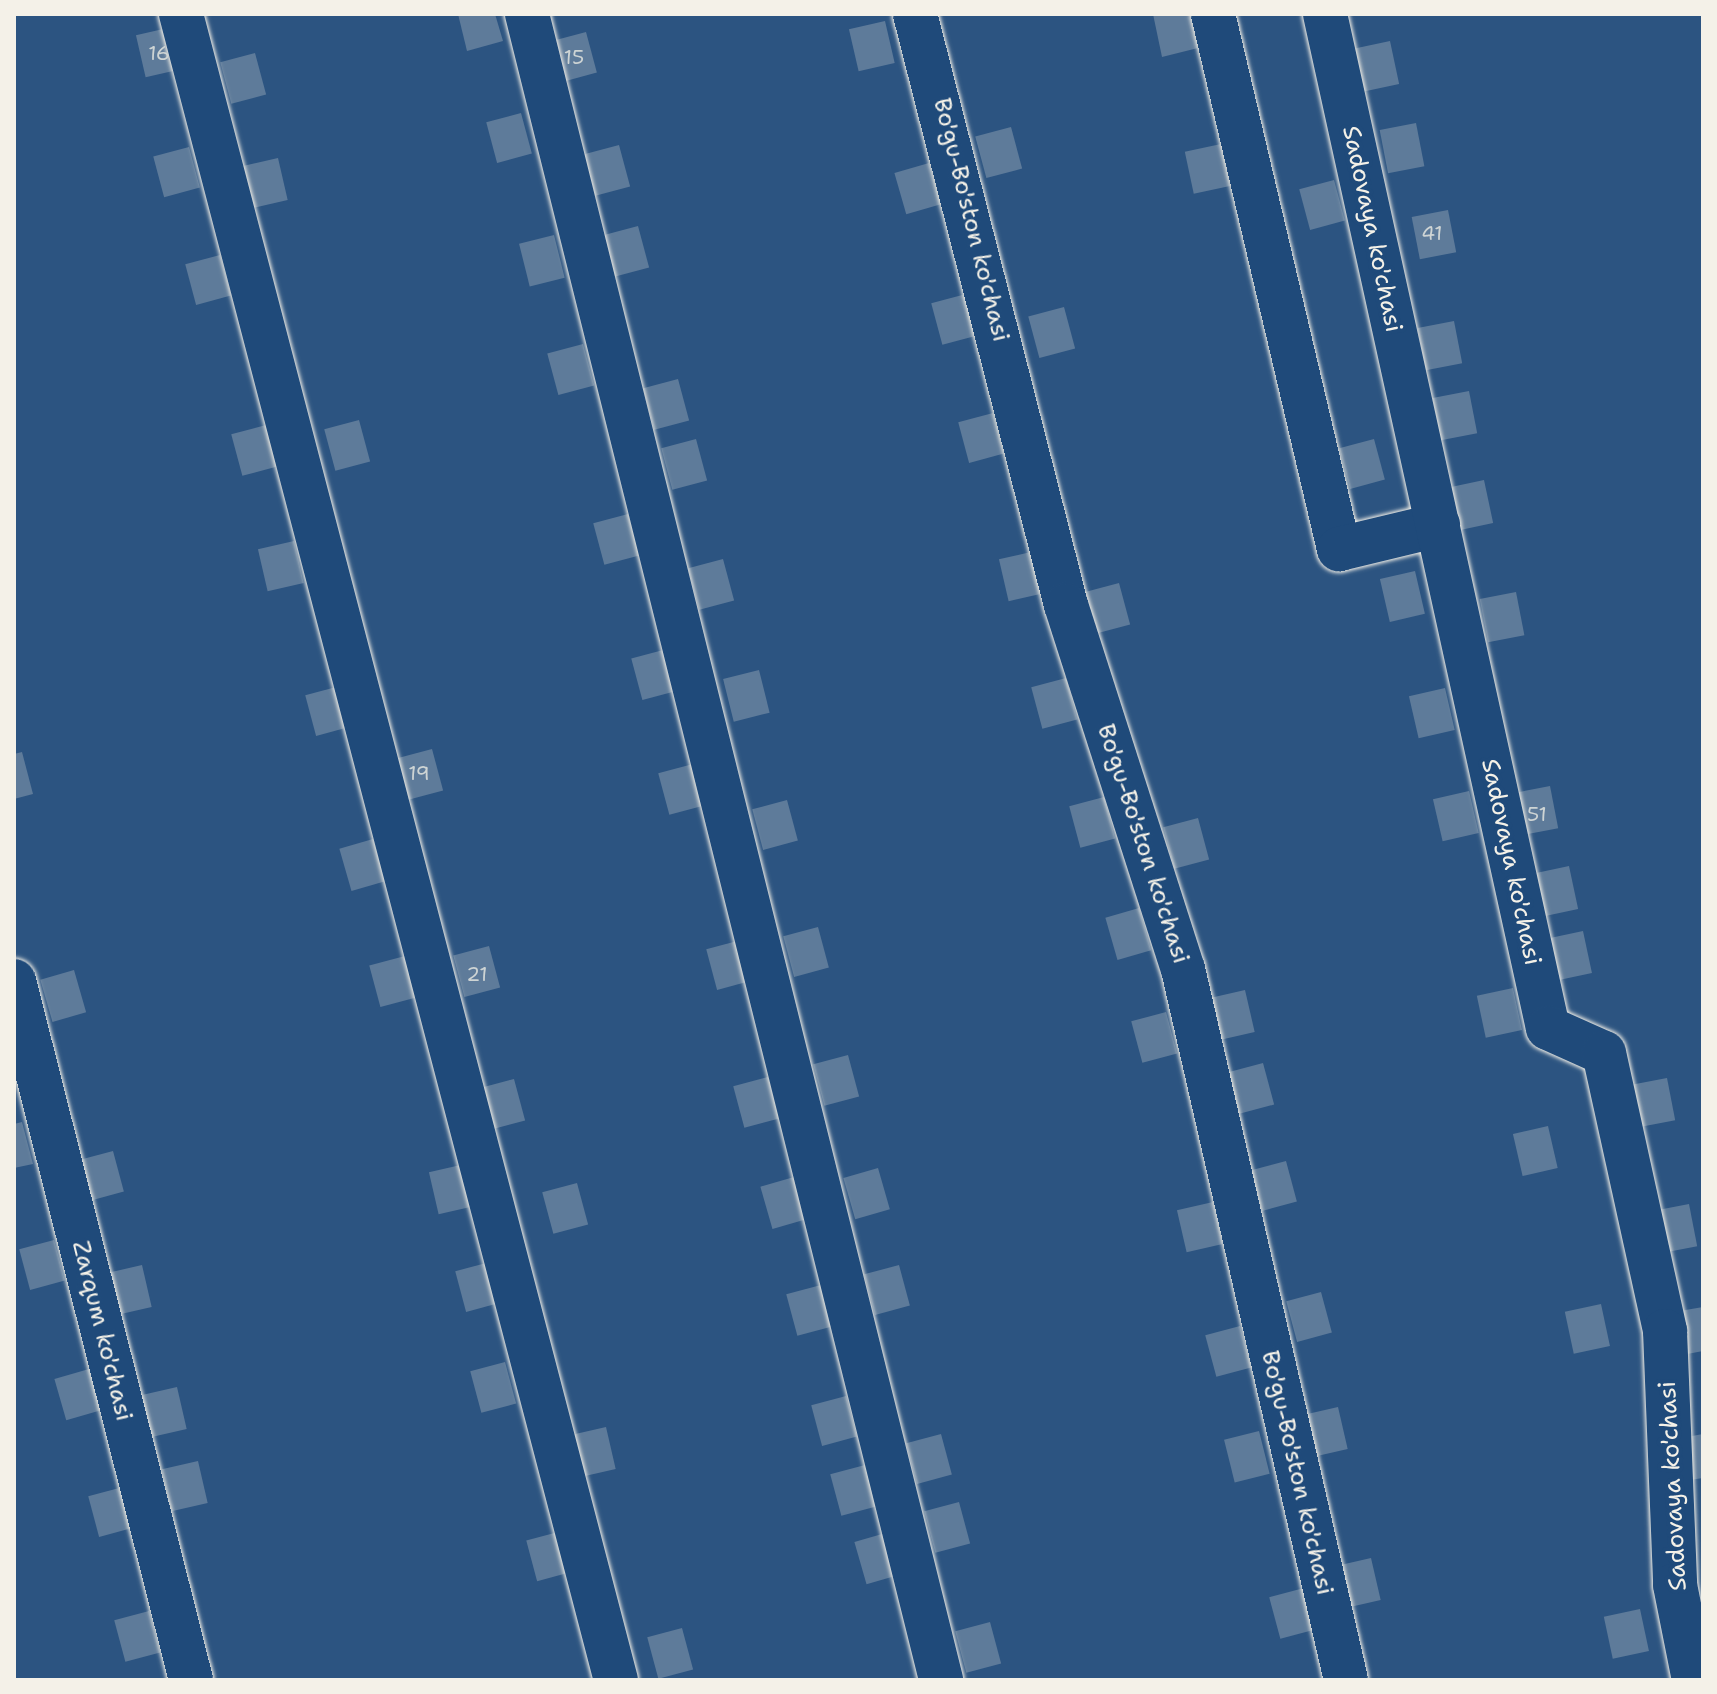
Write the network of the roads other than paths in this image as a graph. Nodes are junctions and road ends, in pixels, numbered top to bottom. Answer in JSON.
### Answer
{"nodes":[{"id":1,"x":181,"y":14,"type":"edge"},
{"id":2,"x":527,"y":14,"type":"edge"},
{"id":3,"x":915,"y":14,"type":"edge"},
{"id":4,"x":1213,"y":14,"type":"edge"},
{"id":5,"x":1325,"y":14,"type":"edge"},
{"id":6,"x":1438,"y":525,"type":"junction"},
{"id":7,"x":14,"y":981,"type":"edge"},
{"id":8,"x":191,"y":1680,"type":"edge"},
{"id":9,"x":616,"y":1680,"type":"edge"},
{"id":10,"x":941,"y":1680,"type":"edge"},
{"id":11,"x":1346,"y":1680,"type":"edge"},
{"id":12,"x":1694,"y":1680,"type":"edge"}],
"edges":[{"from":1,"to":9,"type":"street"},
{"from":2,"to":10,"type":"street"},
{"from":3,"to":11,"type":"street","name":"Bo'gu-Bo'ston ko'chasi"},
{"from":4,"to":6,"type":"street"},
{"from":5,"to":6,"type":"street","name":"Sadovaya ko'chasi"},
{"from":6,"to":12,"type":"street","name":"Sadovaya ko'chasi"},
{"from":7,"to":8,"type":"street","name":"Zarqum ko'chasi"}]}
